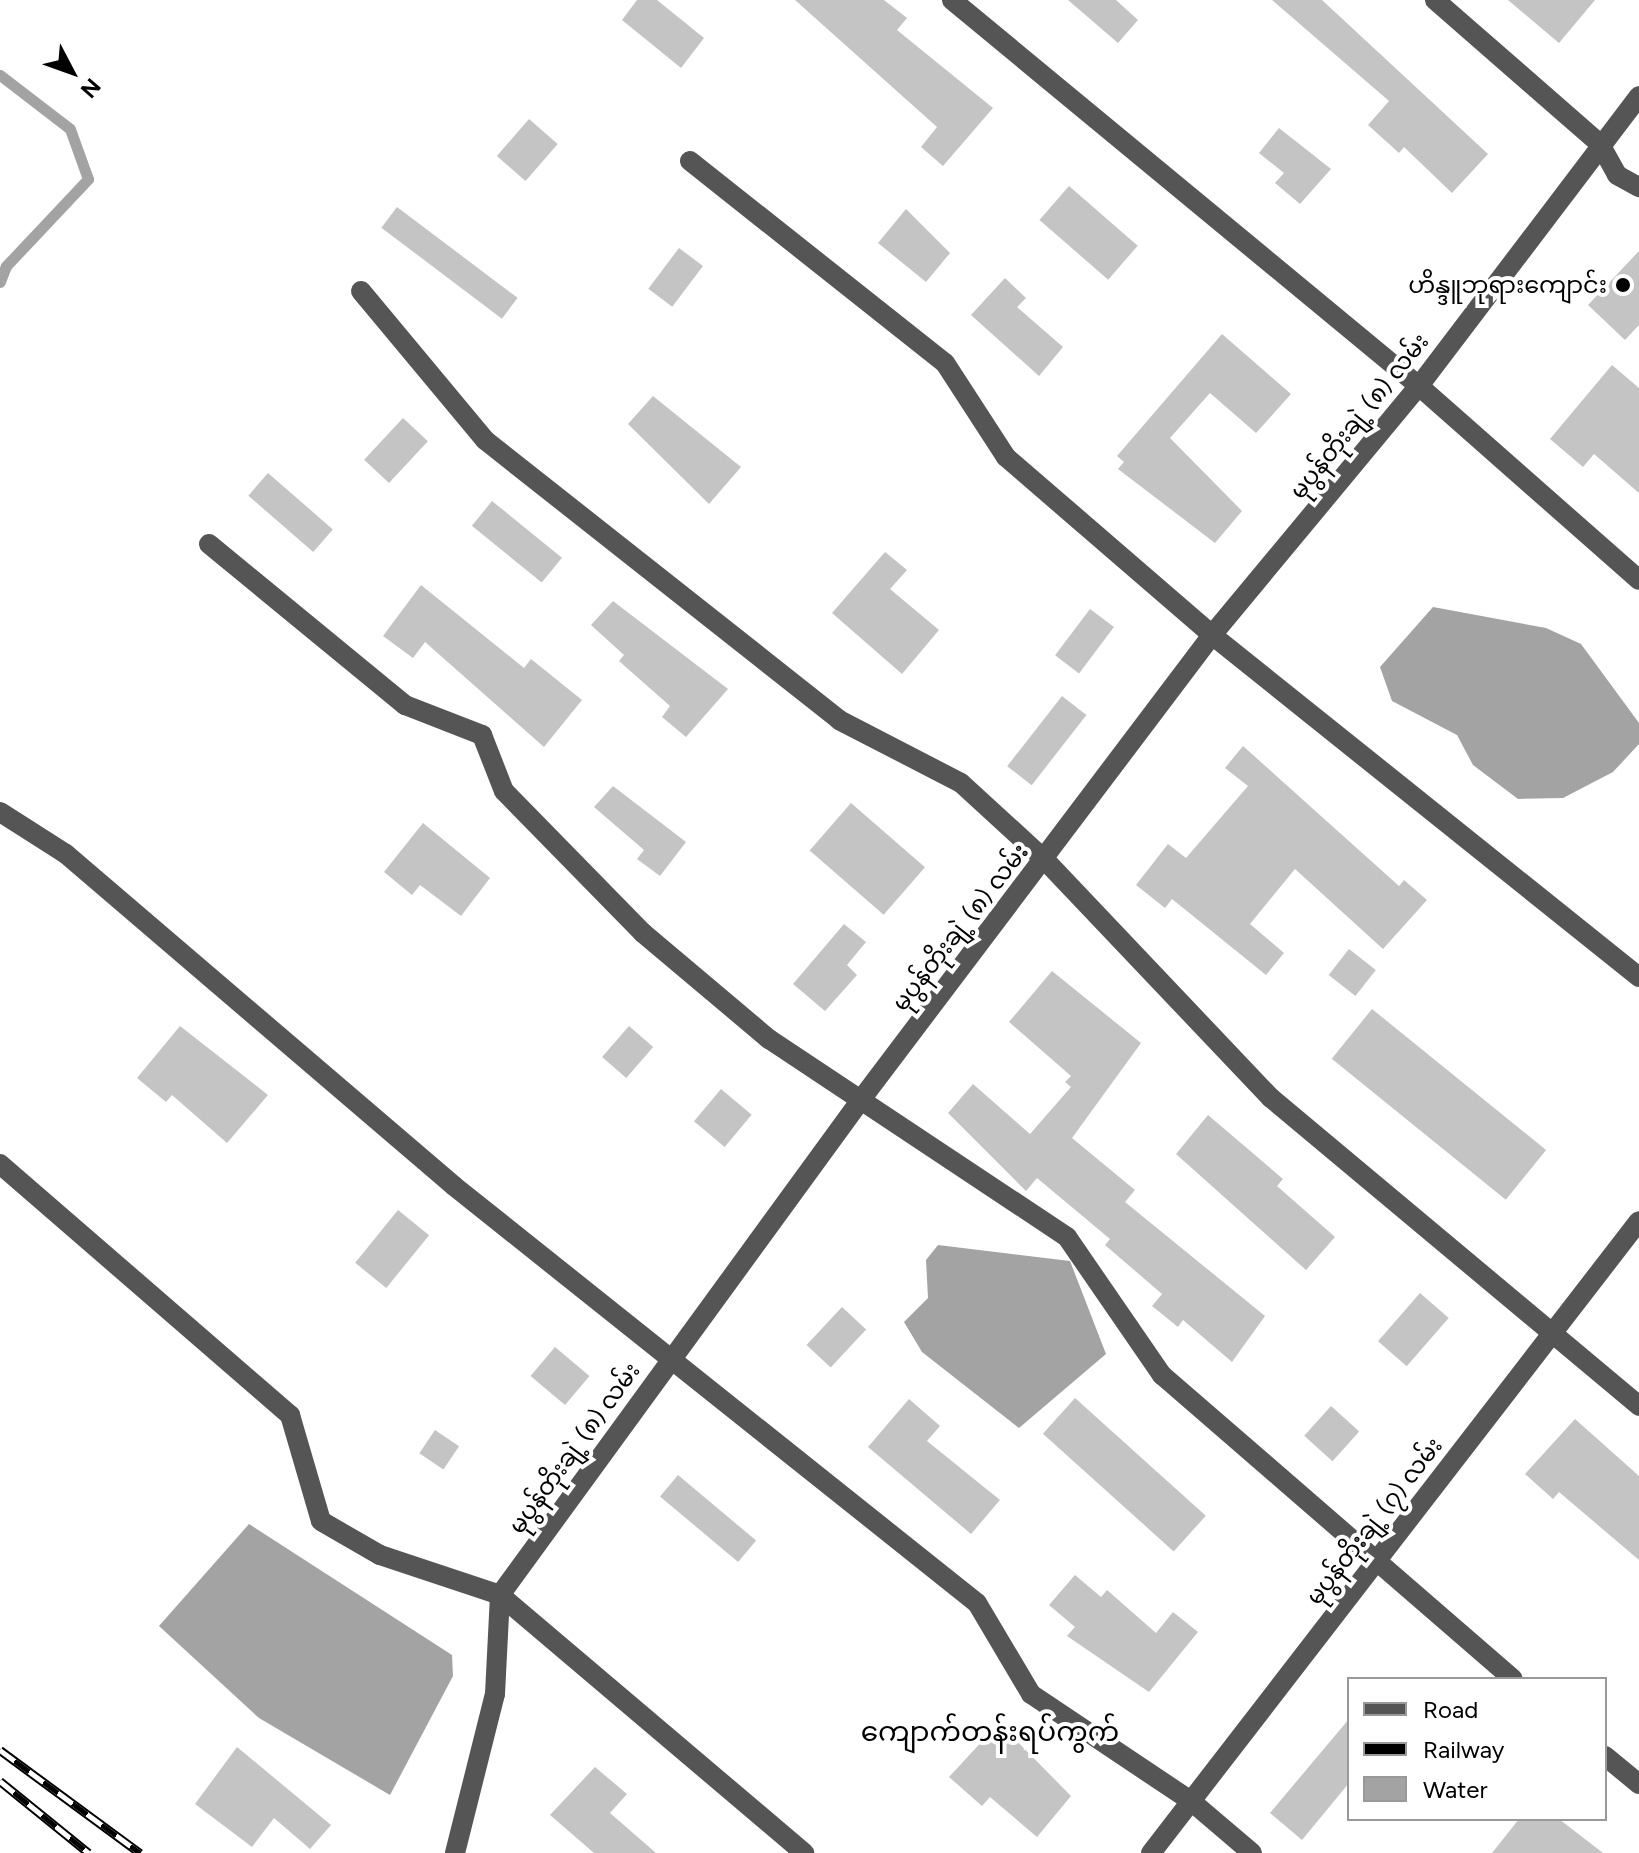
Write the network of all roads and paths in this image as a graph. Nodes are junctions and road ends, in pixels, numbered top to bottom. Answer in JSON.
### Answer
{"nodes":[{"id":1,"x":952,"y":0,"type":"edge"},
{"id":2,"x":1435,"y":0,"type":"edge"},
{"id":3,"x":1639,"y":96,"type":"edge"},
{"id":4,"x":1600,"y":144,"type":"junction"},
{"id":5,"x":690,"y":161,"type":"dead end"},
{"id":6,"x":1639,"y":187,"type":"edge"},
{"id":7,"x":361,"y":291,"type":"dead end"},
{"id":8,"x":1419,"y":386,"type":"junction"},
{"id":9,"x":209,"y":544,"type":"dead end"},
{"id":10,"x":1639,"y":580,"type":"edge"},
{"id":11,"x":1212,"y":635,"type":"junction"},
{"id":12,"x":0,"y":812,"type":"edge"},
{"id":13,"x":1045,"y":860,"type":"junction"},
{"id":14,"x":1639,"y":977,"type":"edge"},
{"id":15,"x":863,"y":1097,"type":"junction"},
{"id":16,"x":0,"y":1164,"type":"edge"},
{"id":17,"x":1639,"y":1221,"type":"edge"},
{"id":18,"x":1552,"y":1334,"type":"junction"},
{"id":19,"x":669,"y":1362,"type":"junction"},
{"id":20,"x":1639,"y":1406,"type":"edge"},
{"id":21,"x":1374,"y":1564,"type":"junction"},
{"id":22,"x":500,"y":1595,"type":"junction"},
{"id":23,"x":1511,"y":1677,"type":"edge"},
{"id":24,"x":1607,"y":1758,"type":"edge"},
{"id":25,"x":1639,"y":1784,"type":"edge"},
{"id":26,"x":1191,"y":1801,"type":"junction"},
{"id":27,"x":455,"y":1853,"type":"edge"},
{"id":28,"x":804,"y":1853,"type":"edge"},
{"id":29,"x":1151,"y":1853,"type":"edge"},
{"id":30,"x":1252,"y":1853,"type":"edge"}],
"edges":[{"from":1,"to":8,"type":"street"},
{"from":2,"to":4,"type":"street"},
{"from":3,"to":4,"type":"street","name":"မုပွန်တိုးချဲ့ (၈) လမ်း"},
{"from":4,"to":6,"type":"street"},
{"from":4,"to":8,"type":"street","name":"မုပွန်တိုးချဲ့ (၈) လမ်း"},
{"from":5,"to":11,"type":"street"},
{"from":7,"to":13,"type":"street"},
{"from":8,"to":10,"type":"street"},
{"from":8,"to":11,"type":"street","name":"မုပွန်တိုးချဲ့ (၈) လမ်း"},
{"from":9,"to":15,"type":"street"},
{"from":11,"to":13,"type":"street","name":"မုပွန်တိုးချဲ့ (၈) လမ်း"},
{"from":11,"to":14,"type":"street"},
{"from":12,"to":19,"type":"street"},
{"from":13,"to":15,"type":"street","name":"မုပွန်တိုးချဲ့ (၈) လမ်း"},
{"from":13,"to":18,"type":"street"},
{"from":15,"to":19,"type":"street","name":"မုပွန်တိုးချဲ့ (၈) လမ်း"},
{"from":15,"to":21,"type":"street"},
{"from":16,"to":22,"type":"street"},
{"from":17,"to":18,"type":"street","name":"မုပွန်တိုးချဲ့ (၇) လမ်း"},
{"from":18,"to":20,"type":"street"},
{"from":18,"to":21,"type":"street","name":"မုပွန်တိုးချဲ့ (၇) လမ်း"},
{"from":19,"to":22,"type":"street","name":"မုပွန်တိုးချဲ့ (၈) လမ်း"},
{"from":19,"to":26,"type":"street"},
{"from":21,"to":23,"type":"street"},
{"from":21,"to":26,"type":"street","name":"မုပွန်တိုးချဲ့ (၇) လမ်း"},
{"from":22,"to":27,"type":"street"},
{"from":22,"to":28,"type":"street"},
{"from":24,"to":25,"type":"street"},
{"from":26,"to":29,"type":"street","name":"မုပွန်တိုးချဲ့ (၇) လမ်း"},
{"from":26,"to":30,"type":"street"}]}
